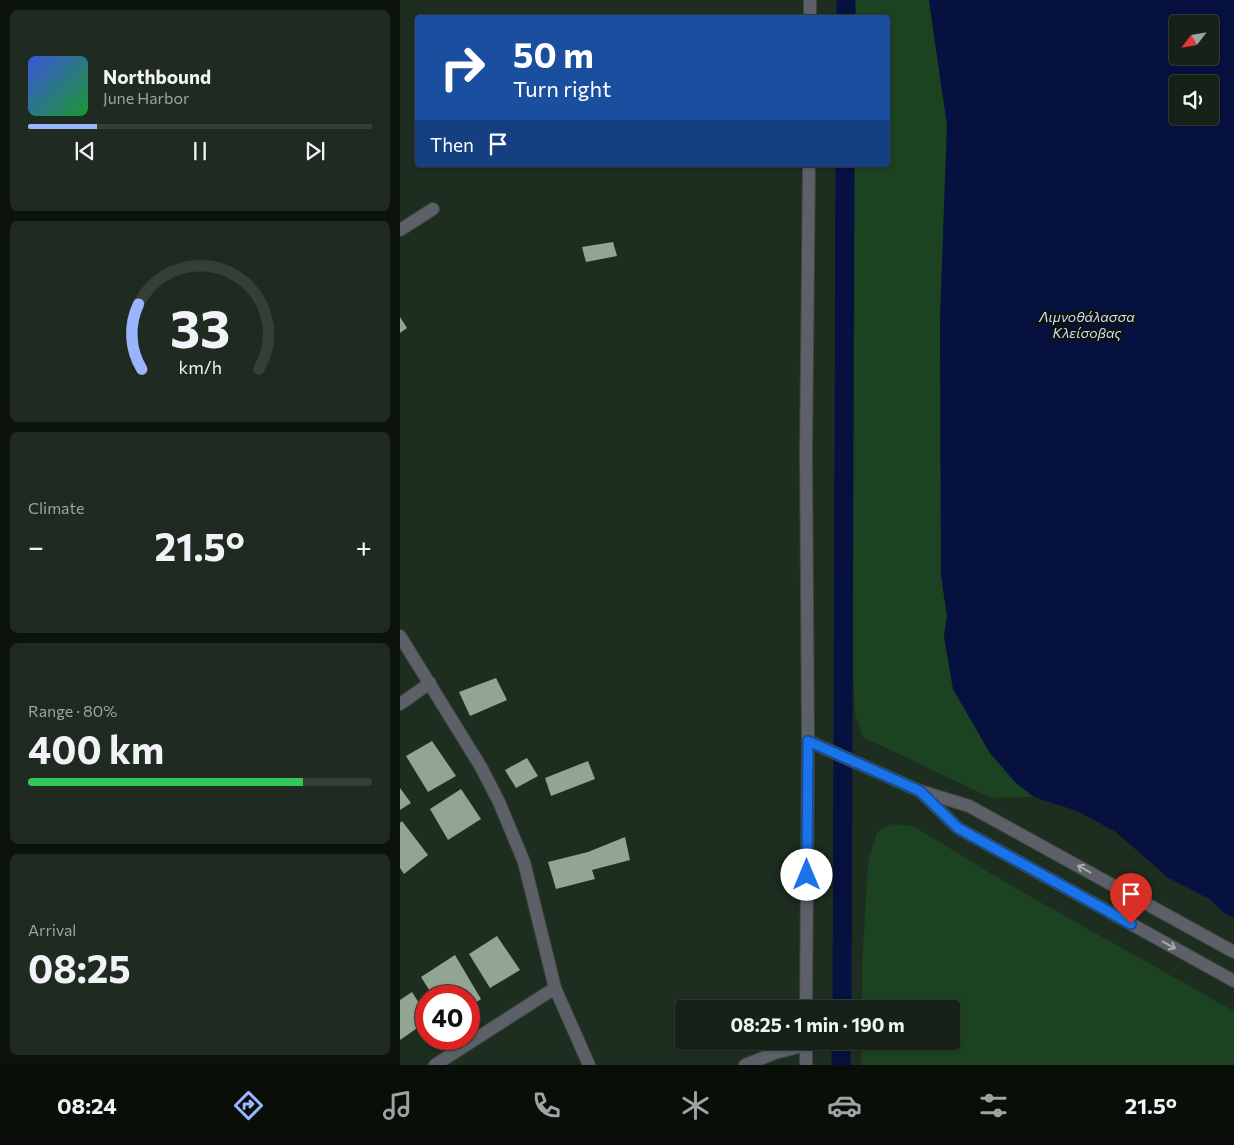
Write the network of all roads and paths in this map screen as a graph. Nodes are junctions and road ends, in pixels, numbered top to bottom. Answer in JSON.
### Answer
{"nodes":[{"id":1,"x":810,"y":0,"type":"edge"},
{"id":2,"x":810,"y":15,"type":"edge"},
{"id":3,"x":809,"y":167,"type":"edge"},
{"id":4,"x":433,"y":209,"type":"dead end"},
{"id":5,"x":400,"y":230,"type":"edge"},
{"id":6,"x":400,"y":636,"type":"edge"},
{"id":7,"x":430,"y":684,"type":"junction"},
{"id":8,"x":400,"y":704,"type":"edge"},
{"id":9,"x":808,"y":741,"type":"junction"},
{"id":10,"x":920,"y":791,"type":"junction"},
{"id":11,"x":1234,"y":952,"type":"edge"},
{"id":12,"x":1234,"y":981,"type":"edge"},
{"id":13,"x":555,"y":988,"type":"junction"},
{"id":14,"x":806,"y":1000,"type":"edge"},
{"id":15,"x":784,"y":1050,"type":"edge"},
{"id":16,"x":806,"y":1050,"type":"edge"},
{"id":17,"x":435,"y":1065,"type":"edge"},
{"id":18,"x":589,"y":1065,"type":"edge"},
{"id":19,"x":746,"y":1065,"type":"edge"},
{"id":20,"x":806,"y":1065,"type":"edge"}],
"edges":[{"from":1,"to":2,"type":"street"},
{"from":3,"to":9,"type":"street"},
{"from":4,"to":5,"type":"street"},
{"from":6,"to":7,"type":"street"},
{"from":7,"to":8,"type":"street"},
{"from":7,"to":13,"type":"street"},
{"from":9,"to":10,"type":"street"},
{"from":9,"to":14,"type":"street"},
{"from":11,"to":10,"type":"street","one_way":true},
{"from":10,"to":12,"type":"street","one_way":true},
{"from":13,"to":17,"type":"street"},
{"from":13,"to":18,"type":"street"},
{"from":15,"to":19,"type":"street"},
{"from":16,"to":20,"type":"street"}]}
